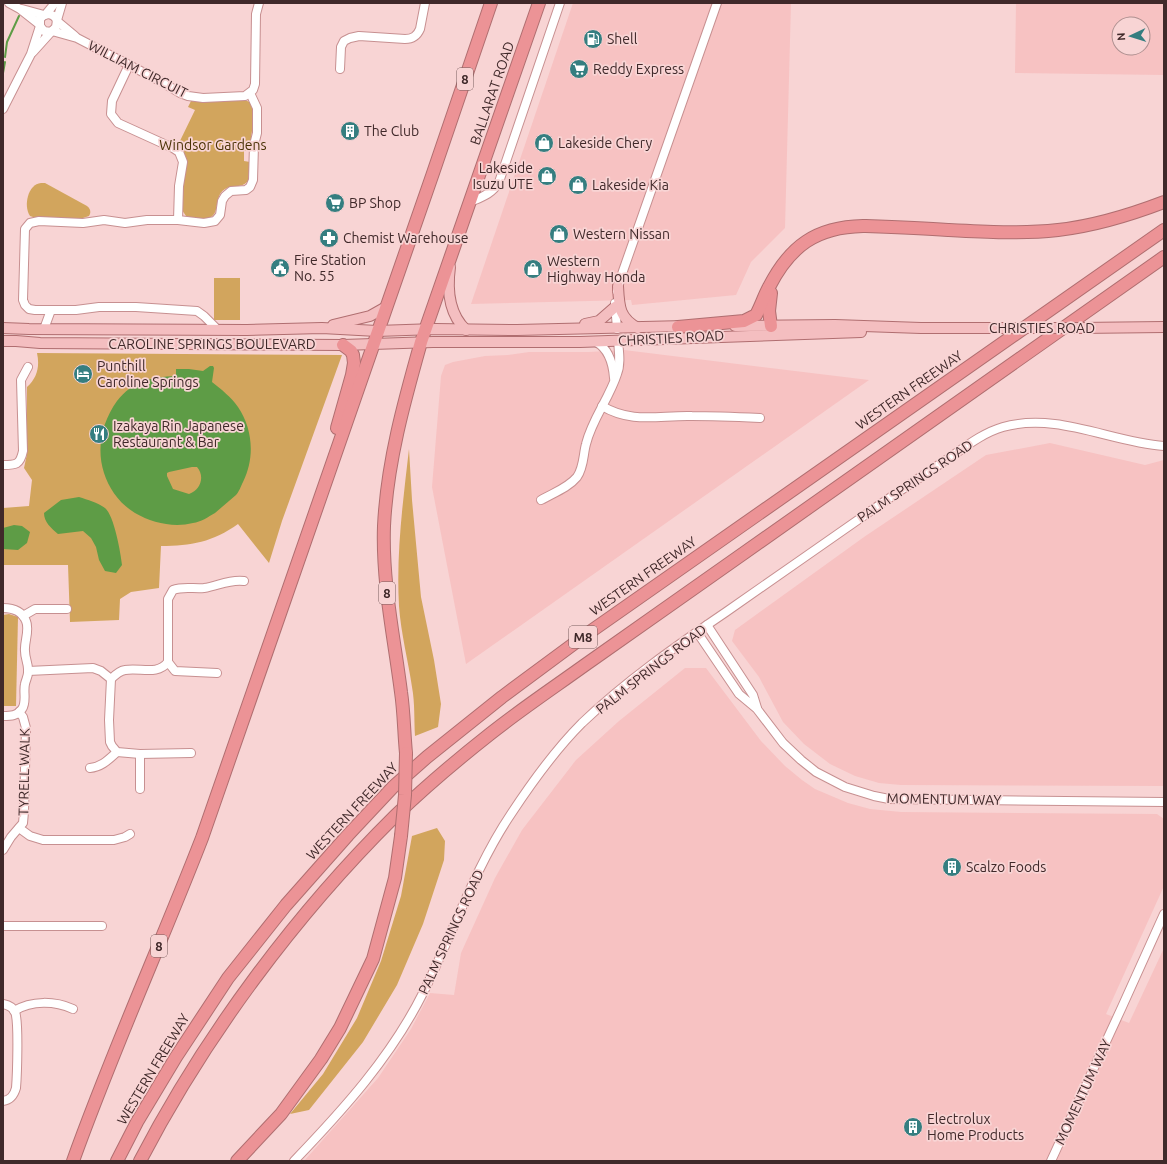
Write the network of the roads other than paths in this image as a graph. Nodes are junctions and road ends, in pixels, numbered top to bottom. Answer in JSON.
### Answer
{"nodes":[{"id":1,"x":9,"y":3,"type":"edge"},
{"id":2,"x":55,"y":3,"type":"edge"},
{"id":3,"x":62,"y":3,"type":"edge"},
{"id":4,"x":259,"y":3,"type":"edge"},
{"id":5,"x":425,"y":3,"type":"edge"},
{"id":6,"x":491,"y":3,"type":"edge"},
{"id":7,"x":539,"y":3,"type":"edge"},
{"id":8,"x":560,"y":3,"type":"edge"},
{"id":9,"x":717,"y":3,"type":"edge"},
{"id":10,"x":20,"y":9,"type":"junction"},
{"id":11,"x":45,"y":14,"type":"junction"},
{"id":12,"x":57,"y":21,"type":"junction"},
{"id":13,"x":39,"y":25,"type":"junction"},
{"id":14,"x":52,"y":31,"type":"junction"},
{"id":15,"x":77,"y":38,"type":"junction"},
{"id":16,"x":31,"y":54,"type":"junction"},
{"id":17,"x":129,"y":65,"type":"junction"},
{"id":18,"x":340,"y":69,"type":"dead end"},
{"id":19,"x":250,"y":93,"type":"junction"},
{"id":20,"x":3,"y":109,"type":"edge"},
{"id":21,"x":470,"y":202,"type":"junction"},
{"id":22,"x":1164,"y":202,"type":"edge"},
{"id":23,"x":178,"y":220,"type":"junction"},
{"id":24,"x":1164,"y":230,"type":"edge"},
{"id":25,"x":452,"y":252,"type":"junction"},
{"id":26,"x":1164,"y":257,"type":"edge"},
{"id":27,"x":774,"y":278,"type":"junction"},
{"id":28,"x":618,"y":286,"type":"junction"},
{"id":29,"x":386,"y":307,"type":"junction"},
{"id":30,"x":615,"y":307,"type":"junction"},
{"id":31,"x":51,"y":310,"type":"junction"},
{"id":32,"x":771,"y":326,"type":"junction"},
{"id":33,"x":678,"y":327,"type":"junction"},
{"id":34,"x":1164,"y":327,"type":"edge"},
{"id":35,"x":3,"y":328,"type":"edge"},
{"id":36,"x":322,"y":328,"type":"junction"},
{"id":37,"x":638,"y":328,"type":"junction"},
{"id":38,"x":921,"y":328,"type":"junction"},
{"id":39,"x":44,"y":329,"type":"junction"},
{"id":40,"x":426,"y":329,"type":"junction"},
{"id":41,"x":545,"y":329,"type":"junction"},
{"id":42,"x":617,"y":329,"type":"junction"},
{"id":43,"x":123,"y":330,"type":"junction"},
{"id":44,"x":218,"y":330,"type":"junction"},
{"id":45,"x":247,"y":330,"type":"junction"},
{"id":46,"x":466,"y":330,"type":"junction"},
{"id":47,"x":377,"y":331,"type":"junction"},
{"id":48,"x":847,"y":333,"type":"junction"},
{"id":49,"x":3,"y":341,"type":"edge"},
{"id":50,"x":618,"y":341,"type":"junction"},
{"id":51,"x":421,"y":342,"type":"junction"},
{"id":52,"x":596,"y":342,"type":"junction"},
{"id":53,"x":123,"y":344,"type":"junction"},
{"id":54,"x":247,"y":344,"type":"junction"},
{"id":55,"x":373,"y":344,"type":"junction"},
{"id":56,"x":343,"y":345,"type":"junction"},
{"id":57,"x":28,"y":367,"type":"dead end"},
{"id":58,"x":614,"y":381,"type":"junction"},
{"id":59,"x":602,"y":406,"type":"junction"},
{"id":60,"x":760,"y":418,"type":"dead end"},
{"id":61,"x":1164,"y":446,"type":"edge"},
{"id":62,"x":3,"y":465,"type":"edge"},
{"id":63,"x":325,"y":484,"type":"junction"},
{"id":64,"x":541,"y":500,"type":"dead end"},
{"id":65,"x":244,"y":582,"type":"dead end"},
{"id":66,"x":3,"y":608,"type":"edge"},
{"id":67,"x":66,"y":609,"type":"dead end"},
{"id":68,"x":23,"y":616,"type":"junction"},
{"id":69,"x":706,"y":625,"type":"junction"},
{"id":70,"x":697,"y":632,"type":"junction"},
{"id":71,"x":168,"y":662,"type":"junction"},
{"id":72,"x":28,"y":671,"type":"junction"},
{"id":73,"x":217,"y":673,"type":"dead end"},
{"id":74,"x":111,"y":679,"type":"junction"},
{"id":75,"x":757,"y":709,"type":"junction"},
{"id":76,"x":19,"y":712,"type":"junction"},
{"id":77,"x":3,"y":716,"type":"edge"},
{"id":78,"x":117,"y":752,"type":"junction"},
{"id":79,"x":191,"y":753,"type":"dead end"},
{"id":80,"x":140,"y":754,"type":"junction"},
{"id":81,"x":90,"y":768,"type":"dead end"},
{"id":82,"x":140,"y":789,"type":"dead end"},
{"id":83,"x":1164,"y":802,"type":"edge"},
{"id":84,"x":19,"y":828,"type":"junction"},
{"id":85,"x":130,"y":834,"type":"dead end"},
{"id":86,"x":3,"y":850,"type":"edge"},
{"id":87,"x":1164,"y":914,"type":"edge"},
{"id":88,"x":3,"y":926,"type":"edge"},
{"id":89,"x":102,"y":926,"type":"dead end"},
{"id":90,"x":3,"y":1004,"type":"edge"},
{"id":91,"x":73,"y":1009,"type":"dead end"},
{"id":92,"x":14,"y":1011,"type":"junction"},
{"id":93,"x":3,"y":1100,"type":"edge"},
{"id":94,"x":73,"y":1161,"type":"edge"},
{"id":95,"x":117,"y":1161,"type":"edge"},
{"id":96,"x":140,"y":1161,"type":"edge"},
{"id":97,"x":237,"y":1161,"type":"edge"},
{"id":98,"x":294,"y":1161,"type":"edge"},
{"id":99,"x":1051,"y":1161,"type":"edge"}],
"edges":[{"from":1,"to":10,"type":"street"},
{"from":2,"to":11,"type":"street"},
{"from":3,"to":12,"type":"street"},
{"from":4,"to":19,"type":"street"},
{"from":5,"to":18,"type":"street"},
{"from":6,"to":29,"type":"highway","number":"8"},
{"from":7,"to":21,"type":"highway","name":"BALLARAT ROAD","number":"8"},
{"from":8,"to":21,"type":"street"},
{"from":9,"to":28,"type":"street"},
{"from":10,"to":11,"type":"street"},
{"from":10,"to":13,"type":"street"},
{"from":11,"to":12,"type":"street"},
{"from":11,"to":13,"type":"street"},
{"from":12,"to":14,"type":"street"},
{"from":12,"to":15,"type":"street","name":"WILLIAM CIRCUIT"},
{"from":13,"to":14,"type":"street"},
{"from":13,"to":16,"type":"street"},
{"from":14,"to":15,"type":"street","name":"WILLIAM CIRCUIT"},
{"from":14,"to":16,"type":"street"},
{"from":15,"to":17,"type":"street","name":"WILLIAM CIRCUIT"},
{"from":16,"to":20,"type":"street"},
{"from":17,"to":19,"type":"street","name":"WILLIAM CIRCUIT"},
{"from":17,"to":23,"type":"street"},
{"from":19,"to":23,"type":"street"},
{"from":21,"to":25,"type":"highway","name":"BALLARAT ROAD","number":"8"},
{"from":22,"to":27,"type":"highway"},
{"from":23,"to":31,"type":"street"},
{"from":24,"to":95,"type":"highway","name":"WESTERN FREEWAY","number":"M8"},
{"from":25,"to":40,"type":"highway","name":"BALLARAT ROAD","number":"8"},
{"from":25,"to":46,"type":"main road"},
{"from":26,"to":96,"type":"highway","number":"M8"},
{"from":27,"to":32,"type":"highway"},
{"from":27,"to":33,"type":"highway"},
{"from":28,"to":30,"type":"street"},
{"from":28,"to":37,"type":"main road"},
{"from":29,"to":36,"type":"main road"},
{"from":29,"to":47,"type":"highway","number":"8"},
{"from":30,"to":41,"type":"main road"},
{"from":30,"to":42,"type":"street"},
{"from":31,"to":39,"type":"street"},
{"from":31,"to":44,"type":"street","name":"CAROLINE SPRINGS BOULEVARD"},
{"from":32,"to":33,"type":"main road","name":"CHRISTIES ROAD"},
{"from":32,"to":38,"type":"main road","name":"CHRISTIES ROAD"},
{"from":32,"to":48,"type":"main road"},
{"from":33,"to":37,"type":"main road","name":"CHRISTIES ROAD"},
{"from":34,"to":38,"type":"main road","name":"CHRISTIES ROAD","bridge":true},
{"from":35,"to":39,"type":"main road","name":"CAROLINE SPRINGS BOULEVARD"},
{"from":36,"to":45,"type":"main road","name":"CAROLINE SPRINGS BOULEVARD"},
{"from":36,"to":47,"type":"main road","name":"CAROLINE SPRINGS BOULEVARD"},
{"from":37,"to":42,"type":"main road","name":"CHRISTIES ROAD"},
{"from":38,"to":48,"type":"main road","name":"CHRISTIES ROAD"},
{"from":39,"to":43,"type":"main road","name":"CAROLINE SPRINGS BOULEVARD"},
{"from":40,"to":46,"type":"main road","name":"CHRISTIES ROAD"},
{"from":40,"to":47,"type":"main road","name":"CAROLINE SPRINGS BOULEVARD"},
{"from":40,"to":51,"type":"highway","number":"8"},
{"from":41,"to":42,"type":"main road","name":"CHRISTIES ROAD"},
{"from":41,"to":46,"type":"main road","name":"CHRISTIES ROAD"},
{"from":42,"to":50,"type":"main road"},
{"from":43,"to":44,"type":"main road","name":"CAROLINE SPRINGS BOULEVARD"},
{"from":43,"to":53,"type":"main road"},
{"from":44,"to":45,"type":"main road","name":"CAROLINE SPRINGS BOULEVARD"},
{"from":45,"to":54,"type":"main road"},
{"from":47,"to":55,"type":"highway","number":"8"},
{"from":48,"to":50,"type":"main road","name":"CHRISTIES ROAD"},
{"from":49,"to":53,"type":"main road","name":"CAROLINE SPRINGS BOULEVARD"},
{"from":50,"to":52,"type":"main road","name":"CHRISTIES ROAD"},
{"from":50,"to":58,"type":"street"},
{"from":51,"to":52,"type":"main road","name":"CHRISTIES ROAD"},
{"from":51,"to":55,"type":"main road","name":"CAROLINE SPRINGS BOULEVARD"},
{"from":51,"to":97,"type":"highway","number":"8","bridge":true},
{"from":52,"to":58,"type":"street"},
{"from":53,"to":54,"type":"main road","name":"CAROLINE SPRINGS BOULEVARD"},
{"from":54,"to":56,"type":"main road","name":"CAROLINE SPRINGS BOULEVARD"},
{"from":55,"to":56,"type":"main road","name":"CAROLINE SPRINGS BOULEVARD"},
{"from":55,"to":63,"type":"highway","number":"8"},
{"from":56,"to":63,"type":"highway"},
{"from":57,"to":62,"type":"street"},
{"from":58,"to":59,"type":"street"},
{"from":59,"to":60,"type":"street"},
{"from":59,"to":64,"type":"street"},
{"from":61,"to":69,"type":"street","name":"PALM SPRINGS ROAD"},
{"from":63,"to":94,"type":"highway","number":"8"},
{"from":65,"to":71,"type":"street"},
{"from":66,"to":68,"type":"street"},
{"from":67,"to":68,"type":"street"},
{"from":68,"to":72,"type":"street"},
{"from":69,"to":70,"type":"street","name":"PALM SPRINGS ROAD"},
{"from":69,"to":75,"type":"street","name":"MOMENTUM WAY"},
{"from":70,"to":75,"type":"street","name":"MOMENTUM WAY"},
{"from":70,"to":98,"type":"street","name":"PALM SPRINGS ROAD"},
{"from":71,"to":73,"type":"street"},
{"from":71,"to":74,"type":"street"},
{"from":72,"to":74,"type":"street"},
{"from":72,"to":76,"type":"street"},
{"from":74,"to":78,"type":"street"},
{"from":75,"to":83,"type":"street","name":"MOMENTUM WAY"},
{"from":76,"to":77,"type":"street"},
{"from":76,"to":84,"type":"street","name":"TYRELL WALK"},
{"from":78,"to":80,"type":"street"},
{"from":78,"to":81,"type":"street"},
{"from":79,"to":80,"type":"street"},
{"from":80,"to":82,"type":"street"},
{"from":84,"to":85,"type":"street"},
{"from":84,"to":86,"type":"street","name":"TYRELL WALK"},
{"from":87,"to":99,"type":"street","name":"MOMENTUM WAY"},
{"from":88,"to":89,"type":"street"},
{"from":90,"to":92,"type":"street"},
{"from":91,"to":92,"type":"street"},
{"from":92,"to":93,"type":"street"}]}
